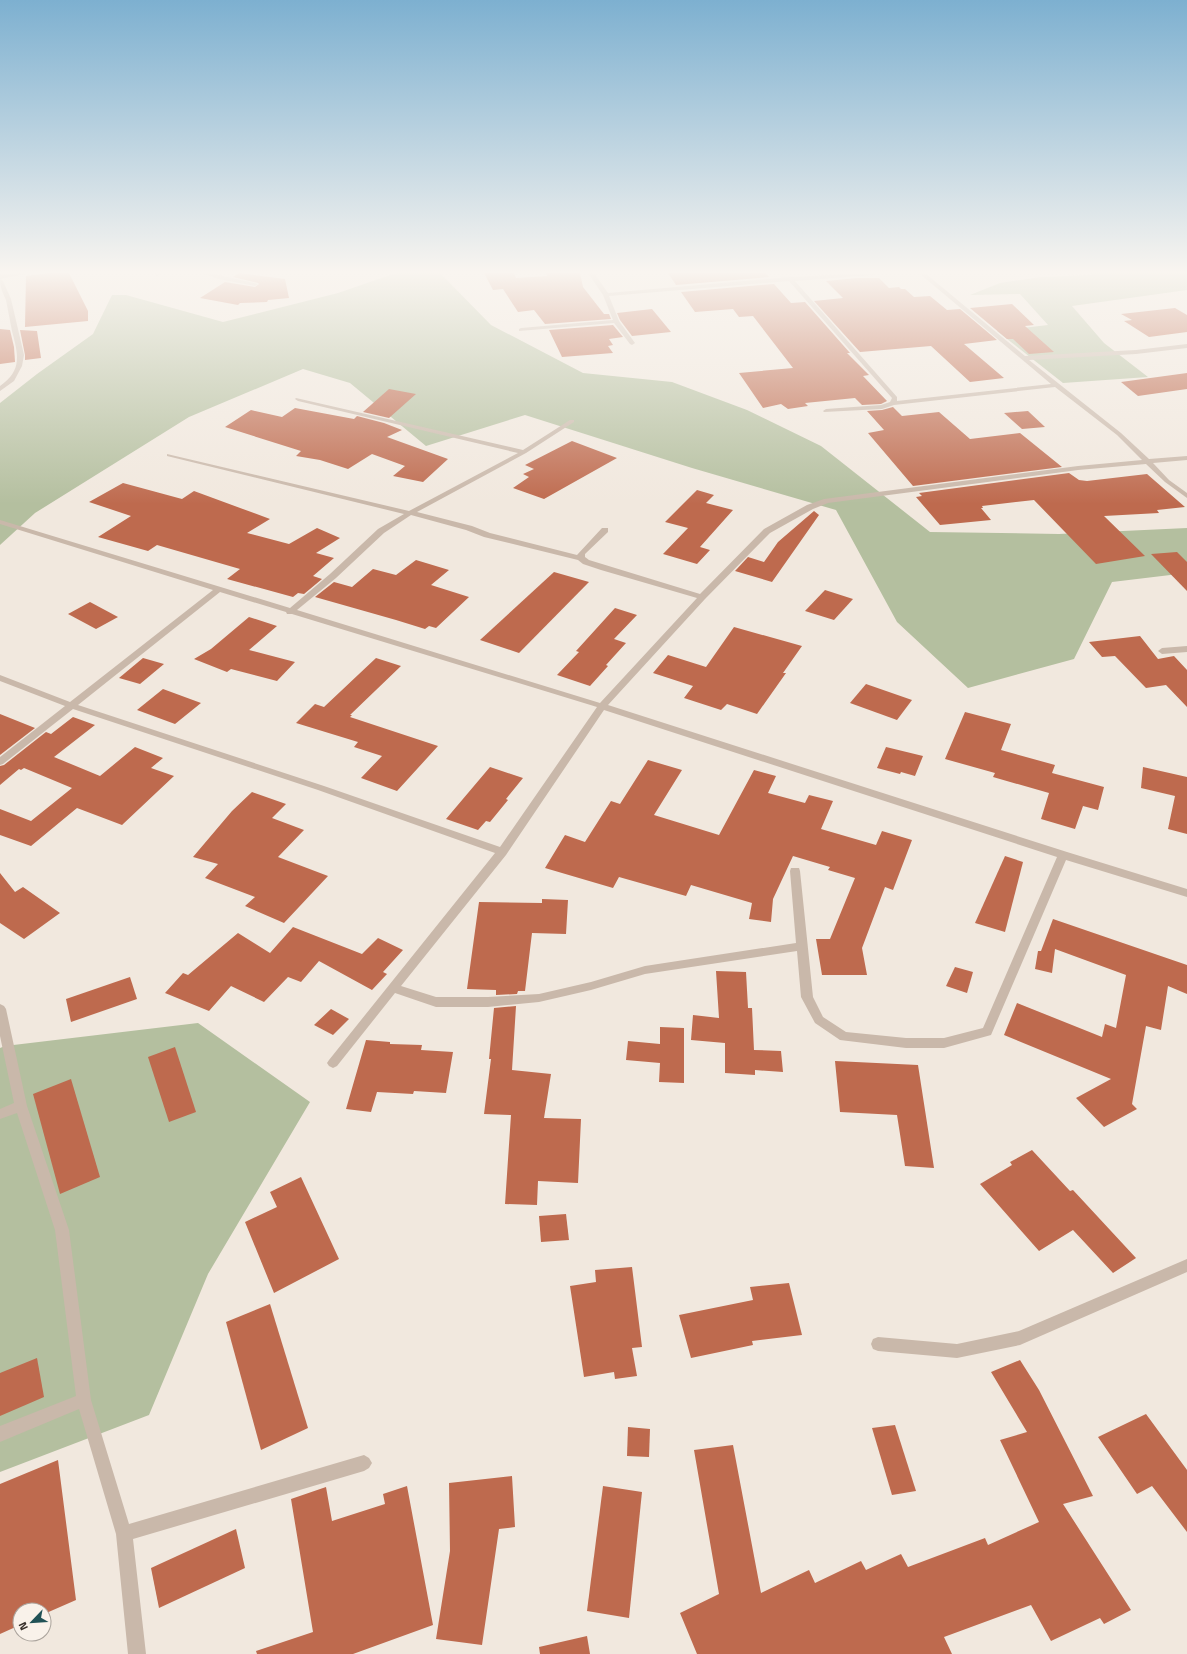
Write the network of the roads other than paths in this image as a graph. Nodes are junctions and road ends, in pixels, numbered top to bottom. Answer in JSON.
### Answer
{"nodes":[{"id":1,"x":20,"y":350,"type":"edge"},
{"id":2,"x":853,"y":350,"type":"edge"},
{"id":3,"x":1015,"y":350,"type":"edge"},
{"id":4,"x":1151,"y":350,"type":"edge"},
{"id":5,"x":1024,"y":358,"type":"junction"},
{"id":6,"x":1056,"y":385,"type":"junction"},
{"id":7,"x":0,"y":389,"type":"edge"},
{"id":8,"x":298,"y":399,"type":"dead end"},
{"id":9,"x":893,"y":403,"type":"junction"},
{"id":10,"x":826,"y":411,"type":"dead end"},
{"id":11,"x":572,"y":421,"type":"dead end"},
{"id":12,"x":524,"y":452,"type":"junction"},
{"id":13,"x":169,"y":455,"type":"dead end"},
{"id":14,"x":1187,"y":458,"type":"edge"},
{"id":15,"x":1146,"y":462,"type":"junction"},
{"id":16,"x":1187,"y":496,"type":"edge"},
{"id":17,"x":410,"y":513,"type":"junction"},
{"id":18,"x":0,"y":522,"type":"edge"},
{"id":19,"x":605,"y":530,"type":"dead end"},
{"id":20,"x":581,"y":558,"type":"junction"},
{"id":21,"x":219,"y":589,"type":"junction"},
{"id":22,"x":702,"y":597,"type":"junction"},
{"id":23,"x":290,"y":612,"type":"junction"},
{"id":24,"x":1187,"y":649,"type":"edge"},
{"id":25,"x":1162,"y":651,"type":"dead end"},
{"id":26,"x":0,"y":678,"type":"edge"},
{"id":27,"x":72,"y":706,"type":"junction"},
{"id":28,"x":602,"y":706,"type":"junction"},
{"id":29,"x":0,"y":762,"type":"edge"},
{"id":30,"x":502,"y":852,"type":"junction"},
{"id":31,"x":1063,"y":855,"type":"junction"},
{"id":32,"x":795,"y":871,"type":"dead end"},
{"id":33,"x":1187,"y":893,"type":"edge"},
{"id":34,"x":802,"y":946,"type":"junction"},
{"id":35,"x":392,"y":988,"type":"junction"},
{"id":36,"x":0,"y":1009,"type":"edge"},
{"id":37,"x":333,"y":1063,"type":"dead end"},
{"id":38,"x":21,"y":1106,"type":"junction"},
{"id":39,"x":0,"y":1114,"type":"edge"},
{"id":40,"x":1187,"y":1264,"type":"edge"},
{"id":41,"x":878,"y":1344,"type":"dead end"},
{"id":42,"x":84,"y":1400,"type":"junction"},
{"id":43,"x":0,"y":1434,"type":"edge"},
{"id":44,"x":364,"y":1463,"type":"dead end"},
{"id":45,"x":124,"y":1534,"type":"junction"},
{"id":46,"x":137,"y":1654,"type":"edge"}],
"edges":[{"from":1,"to":7,"type":"street"},
{"from":2,"to":9,"type":"street"},
{"from":3,"to":5,"type":"street"},
{"from":4,"to":5,"type":"street"},
{"from":5,"to":6,"type":"street"},
{"from":6,"to":9,"type":"street"},
{"from":6,"to":15,"type":"street"},
{"from":8,"to":12,"type":"street"},
{"from":9,"to":10,"type":"street"},
{"from":11,"to":12,"type":"street"},
{"from":12,"to":17,"type":"street"},
{"from":13,"to":17,"type":"street"},
{"from":14,"to":15,"type":"street"},
{"from":15,"to":16,"type":"street"},
{"from":15,"to":22,"type":"street"},
{"from":17,"to":20,"type":"street"},
{"from":17,"to":23,"type":"street"},
{"from":18,"to":21,"type":"street"},
{"from":19,"to":20,"type":"street"},
{"from":20,"to":22,"type":"street"},
{"from":21,"to":23,"type":"street"},
{"from":21,"to":27,"type":"street"},
{"from":22,"to":28,"type":"street"},
{"from":23,"to":28,"type":"street"},
{"from":24,"to":25,"type":"street"},
{"from":26,"to":27,"type":"street"},
{"from":27,"to":29,"type":"street"},
{"from":27,"to":30,"type":"street"},
{"from":28,"to":30,"type":"street"},
{"from":28,"to":31,"type":"street"},
{"from":30,"to":35,"type":"street"},
{"from":31,"to":33,"type":"street"},
{"from":31,"to":34,"type":"street"},
{"from":32,"to":34,"type":"street"},
{"from":34,"to":35,"type":"street"},
{"from":35,"to":37,"type":"street"},
{"from":36,"to":38,"type":"street"},
{"from":38,"to":39,"type":"street"},
{"from":38,"to":42,"type":"street"},
{"from":40,"to":41,"type":"street"},
{"from":42,"to":43,"type":"street"},
{"from":42,"to":45,"type":"street"},
{"from":44,"to":45,"type":"street"},
{"from":45,"to":46,"type":"street"}]}
